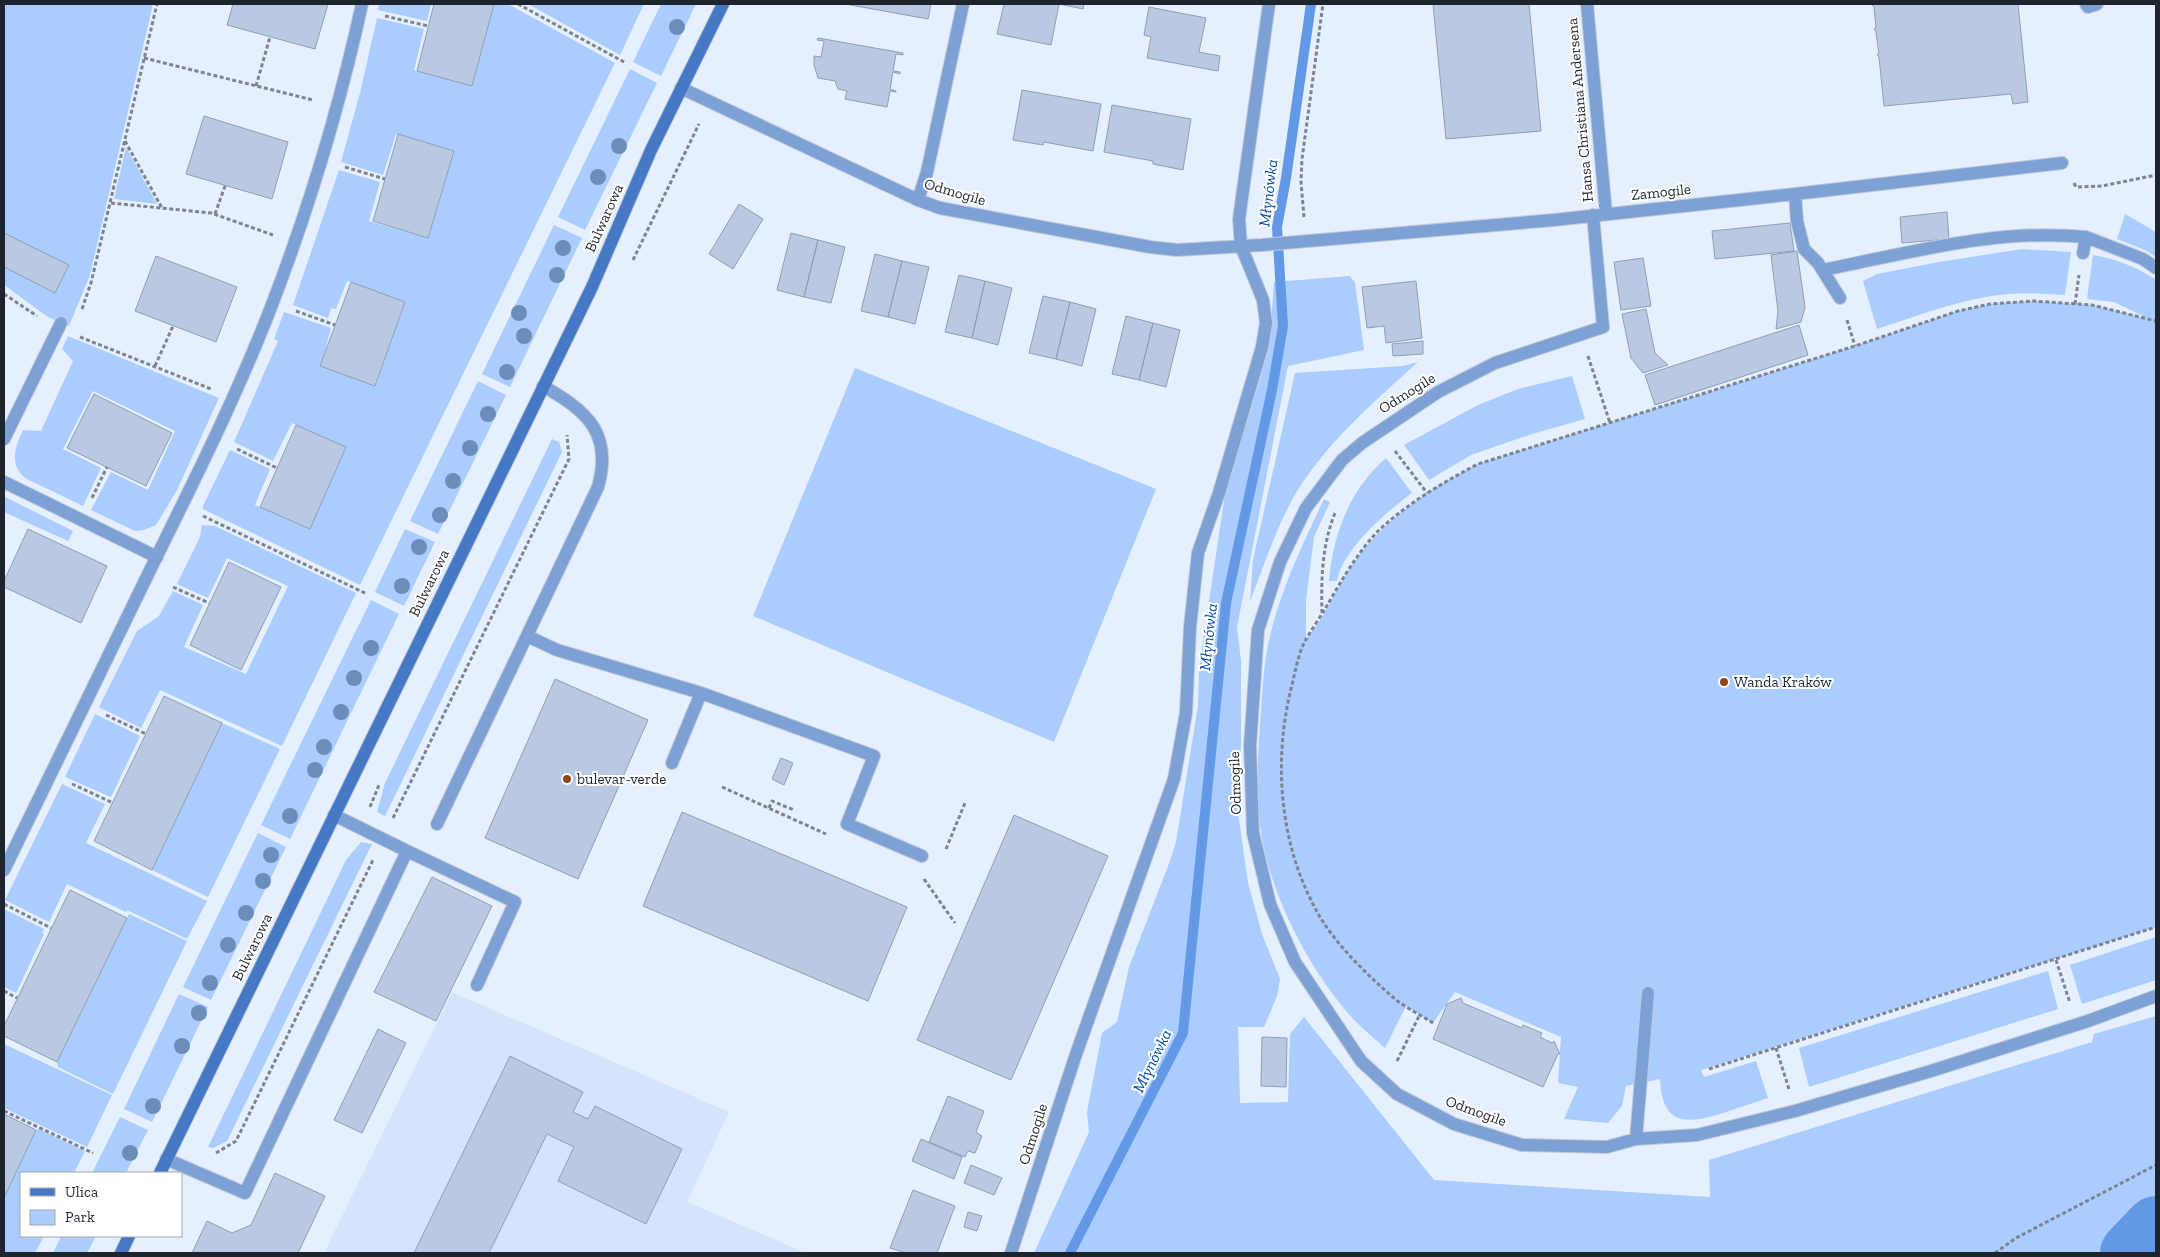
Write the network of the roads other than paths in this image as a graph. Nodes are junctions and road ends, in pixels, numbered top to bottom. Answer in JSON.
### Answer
{"nodes":[{"id":1,"x":362,"y":4,"type":"edge"},
{"id":2,"x":723,"y":4,"type":"edge"},
{"id":3,"x":963,"y":4,"type":"edge"},
{"id":4,"x":1269,"y":4,"type":"edge"},
{"id":5,"x":1587,"y":4,"type":"edge"},
{"id":6,"x":2086,"y":4,"type":"edge"},
{"id":7,"x":2097,"y":4,"type":"edge"},
{"id":8,"x":681,"y":88,"type":"junction"},
{"id":9,"x":2062,"y":163,"type":"road end"},
{"id":10,"x":1795,"y":194,"type":"junction"},
{"id":11,"x":918,"y":200,"type":"junction"},
{"id":12,"x":1606,"y":214,"type":"junction"},
{"id":13,"x":1593,"y":215,"type":"junction"},
{"id":14,"x":2086,"y":237,"type":"junction"},
{"id":15,"x":1262,"y":245,"type":"joint"},
{"id":16,"x":1241,"y":246,"type":"junction"},
{"id":17,"x":2083,"y":253,"type":"dead end"},
{"id":18,"x":2156,"y":268,"type":"edge"},
{"id":19,"x":1823,"y":270,"type":"junction"},
{"id":20,"x":1840,"y":298,"type":"dead end"},
{"id":21,"x":61,"y":323,"type":"dead end"},
{"id":22,"x":543,"y":386,"type":"junction"},
{"id":23,"x":4,"y":439,"type":"edge"},
{"id":24,"x":4,"y":482,"type":"edge"},
{"id":25,"x":157,"y":557,"type":"junction"},
{"id":26,"x":527,"y":636,"type":"junction"},
{"id":27,"x":701,"y":693,"type":"junction"},
{"id":28,"x":672,"y":763,"type":"dead end"},
{"id":29,"x":334,"y":815,"type":"junction"},
{"id":30,"x":437,"y":824,"type":"dead end"},
{"id":31,"x":407,"y":851,"type":"junction"},
{"id":32,"x":922,"y":856,"type":"dead end"},
{"id":33,"x":4,"y":870,"type":"edge"},
{"id":34,"x":477,"y":985,"type":"dead end"},
{"id":35,"x":1648,"y":993,"type":"dead end"},
{"id":36,"x":2156,"y":996,"type":"edge"},
{"id":37,"x":1636,"y":1139,"type":"junction"},
{"id":38,"x":166,"y":1160,"type":"junction"},
{"id":39,"x":160,"y":1172,"type":"edge"},
{"id":40,"x":129,"y":1237,"type":"edge"},
{"id":41,"x":121,"y":1253,"type":"edge"},
{"id":42,"x":1011,"y":1253,"type":"edge"}],
"edges":[{"from":1,"to":25,"type":"street"},
{"from":2,"to":8,"type":"street","name":"Bulwarowa"},
{"from":3,"to":11,"type":"street"},
{"from":4,"to":16,"type":"street","name":"Odmogile"},
{"from":5,"to":12,"type":"street","name":"Hansa Christiana Andersena"},
{"from":6,"to":7,"type":"street"},
{"from":8,"to":11,"type":"street","name":"Odmogile"},
{"from":8,"to":22,"type":"street","name":"Bulwarowa"},
{"from":9,"to":10,"type":"street","name":"Zamogile"},
{"from":10,"to":12,"type":"street","name":"Zamogile"},
{"from":10,"to":19,"type":"street"},
{"from":11,"to":16,"type":"street","name":"Odmogile"},
{"from":12,"to":13,"type":"street","name":"Zamogile"},
{"from":13,"to":15,"type":"street","name":"Zamogile"},
{"from":13,"to":37,"type":"street","name":"Odmogile"},
{"from":14,"to":17,"type":"street"},
{"from":14,"to":18,"type":"street"},
{"from":14,"to":19,"type":"street"},
{"from":15,"to":16,"type":"street","name":"Odmogile"},
{"from":16,"to":42,"type":"street","name":"Odmogile"},
{"from":19,"to":20,"type":"street"},
{"from":21,"to":23,"type":"street"},
{"from":22,"to":26,"type":"street"},
{"from":22,"to":29,"type":"street","name":"Bulwarowa"},
{"from":24,"to":25,"type":"street"},
{"from":25,"to":33,"type":"street"},
{"from":26,"to":27,"type":"street"},
{"from":26,"to":30,"type":"street"},
{"from":27,"to":28,"type":"street"},
{"from":27,"to":32,"type":"street"},
{"from":29,"to":31,"type":"street"},
{"from":29,"to":38,"type":"street","name":"Bulwarowa"},
{"from":31,"to":34,"type":"street"},
{"from":31,"to":38,"type":"street"},
{"from":35,"to":37,"type":"street"},
{"from":36,"to":37,"type":"street"},
{"from":38,"to":39,"type":"street","name":"Bulwarowa"},
{"from":40,"to":41,"type":"street"}]}
